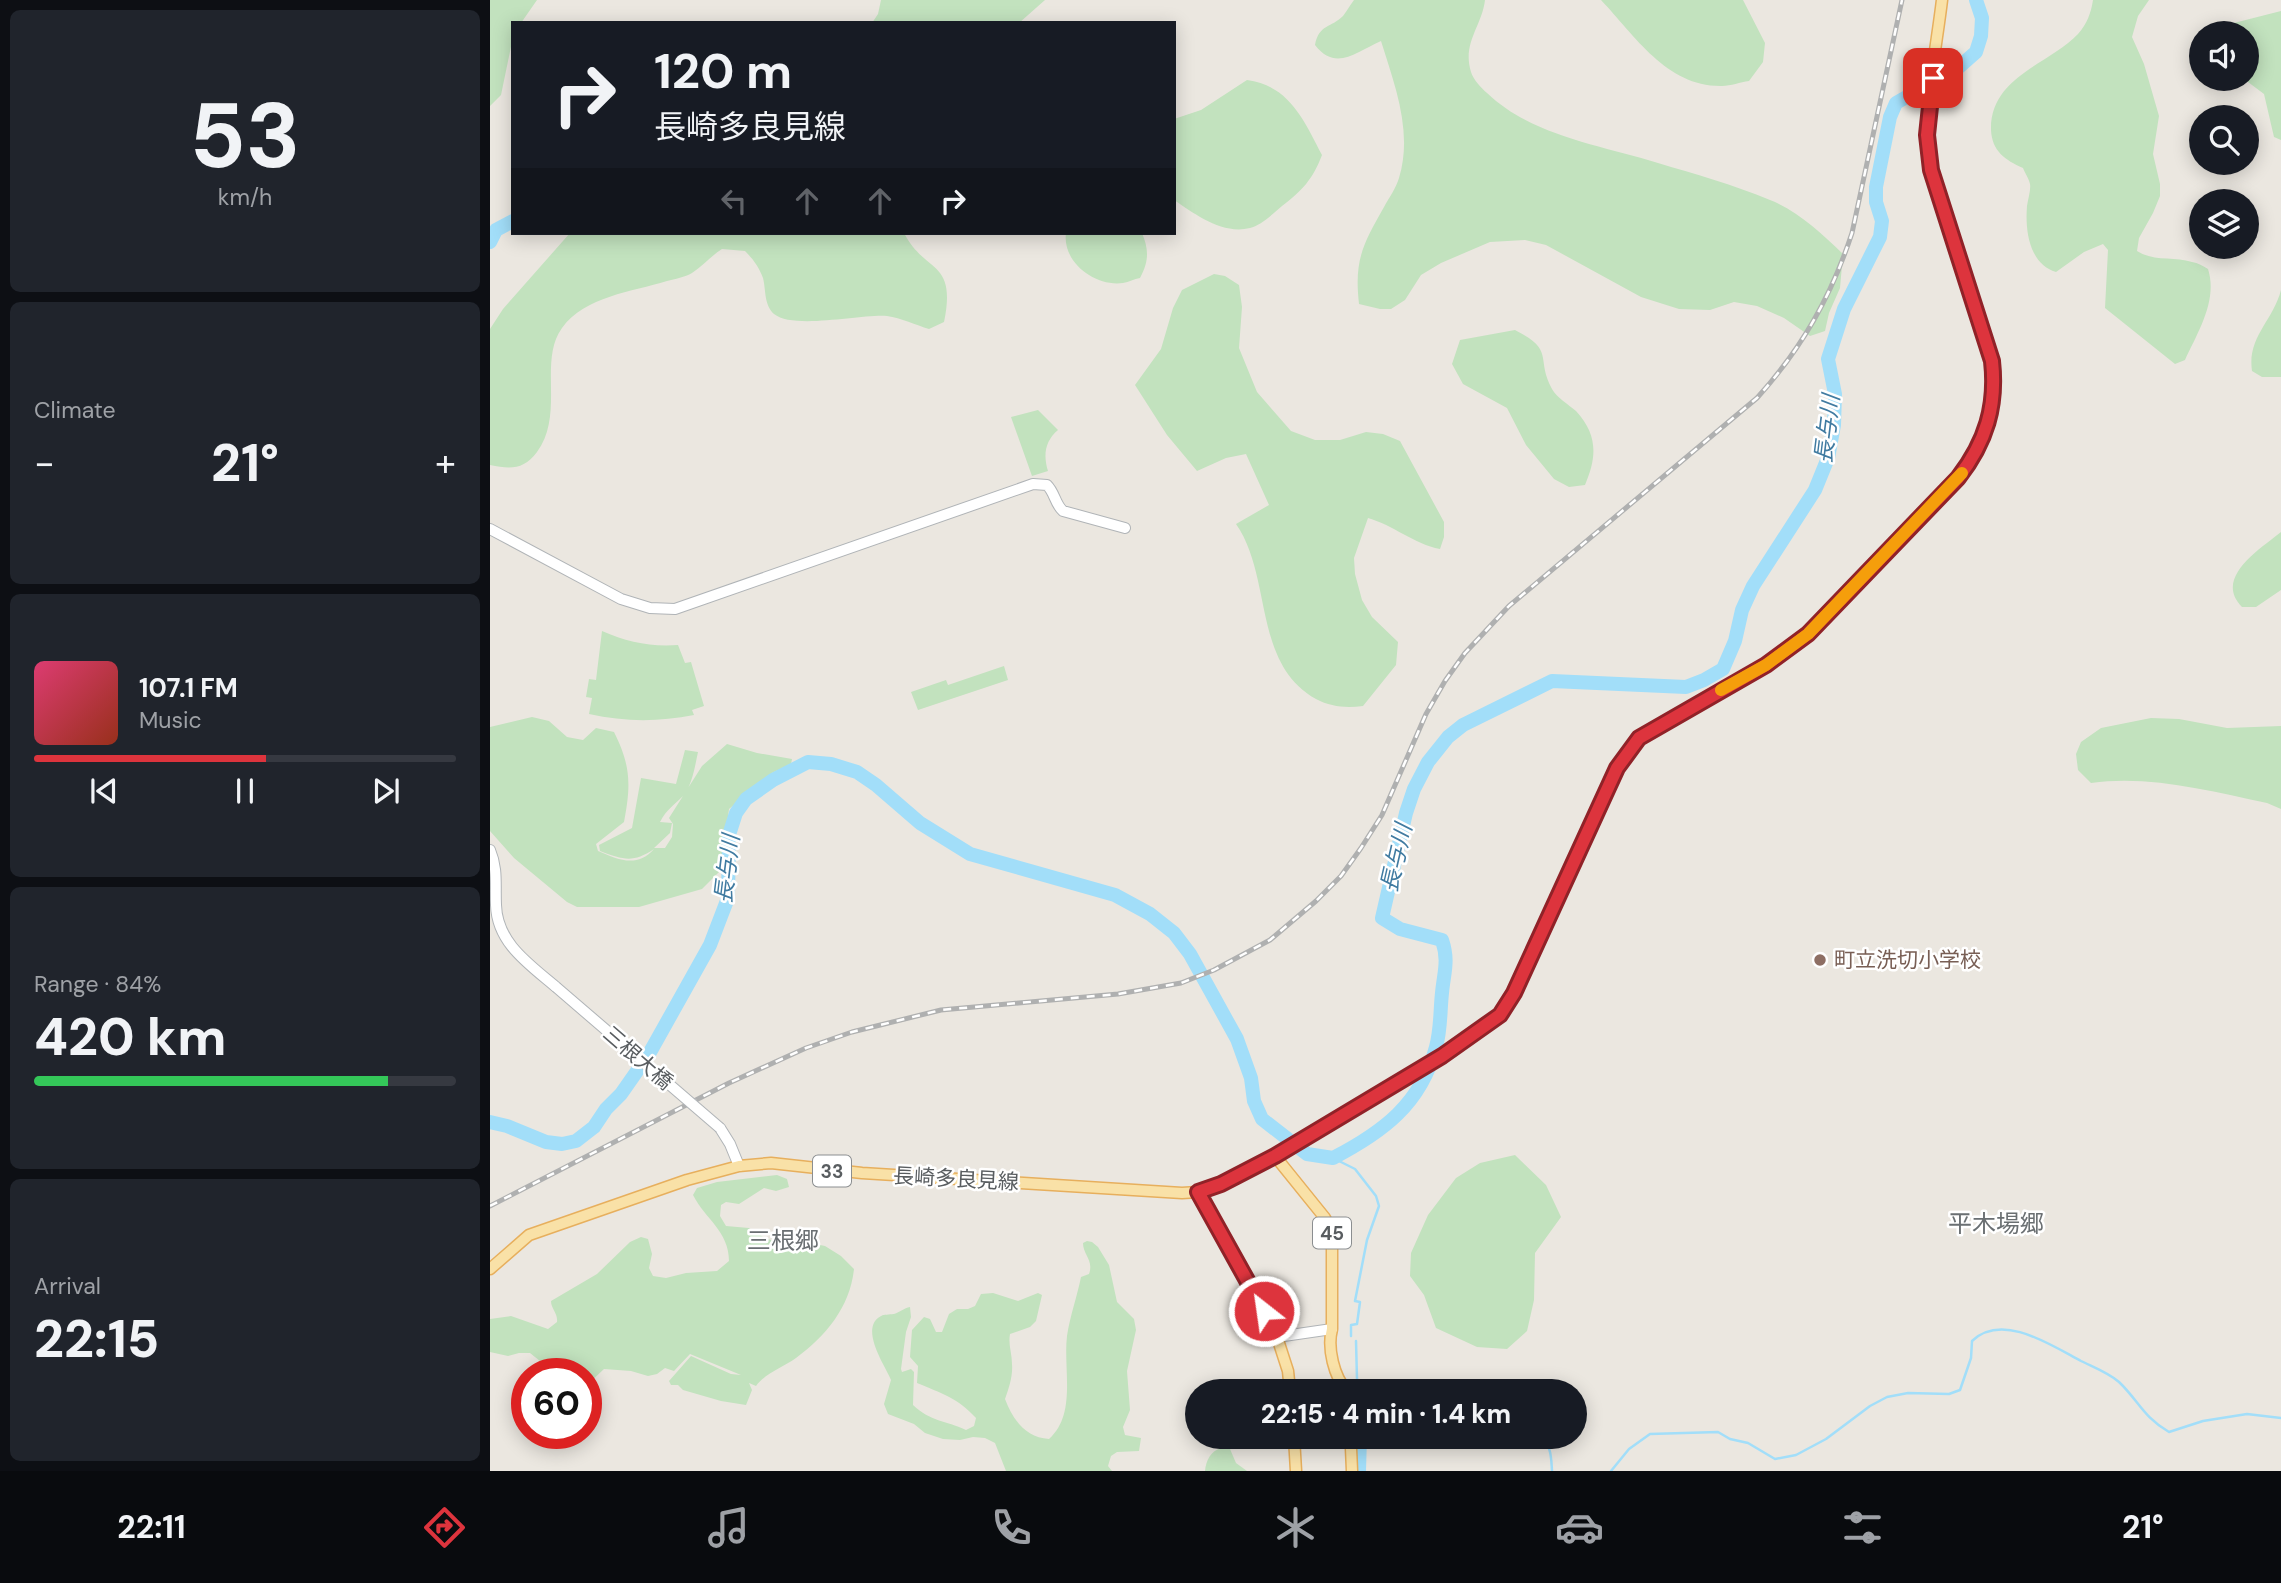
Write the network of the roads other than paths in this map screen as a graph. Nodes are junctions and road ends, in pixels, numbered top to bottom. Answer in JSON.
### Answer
{"nodes":[{"id":1,"x":1942,"y":0,"type":"edge"},
{"id":2,"x":1125,"y":528,"type":"dead end"},
{"id":3,"x":490,"y":529,"type":"edge"},
{"id":4,"x":490,"y":850,"type":"edge"},
{"id":5,"x":1278,"y":1154,"type":"junction"},
{"id":6,"x":739,"y":1166,"type":"junction"},
{"id":7,"x":1198,"y":1192,"type":"junction"},
{"id":8,"x":490,"y":1269,"type":"edge"},
{"id":9,"x":1332,"y":1329,"type":"junction"},
{"id":10,"x":1277,"y":1337,"type":"junction"},
{"id":11,"x":1289,"y":1379,"type":"edge"},
{"id":12,"x":1339,"y":1379,"type":"edge"},
{"id":13,"x":1295,"y":1449,"type":"edge"},
{"id":14,"x":1352,"y":1449,"type":"edge"},
{"id":15,"x":1296,"y":1471,"type":"edge"},
{"id":16,"x":1352,"y":1471,"type":"edge"}],
"edges":[{"from":1,"to":5,"type":"main road","name":"長崎多良見線","number":"33"},
{"from":2,"to":3,"type":"street"},
{"from":4,"to":6,"type":"street","name":"三根大橋","bridge":true},
{"from":5,"to":7,"type":"main road","name":"長崎多良見線","number":"33"},
{"from":5,"to":9,"type":"main road","number":"45"},
{"from":6,"to":7,"type":"main road","name":"長崎多良見線","number":"33"},
{"from":6,"to":8,"type":"main road","name":"長崎多良見線","number":"33"},
{"from":7,"to":10,"type":"main road"},
{"from":9,"to":10,"type":"street"},
{"from":9,"to":12,"type":"main road","number":"45"},
{"from":10,"to":11,"type":"main road"},
{"from":13,"to":15,"type":"main road"},
{"from":14,"to":16,"type":"main road"}]}
